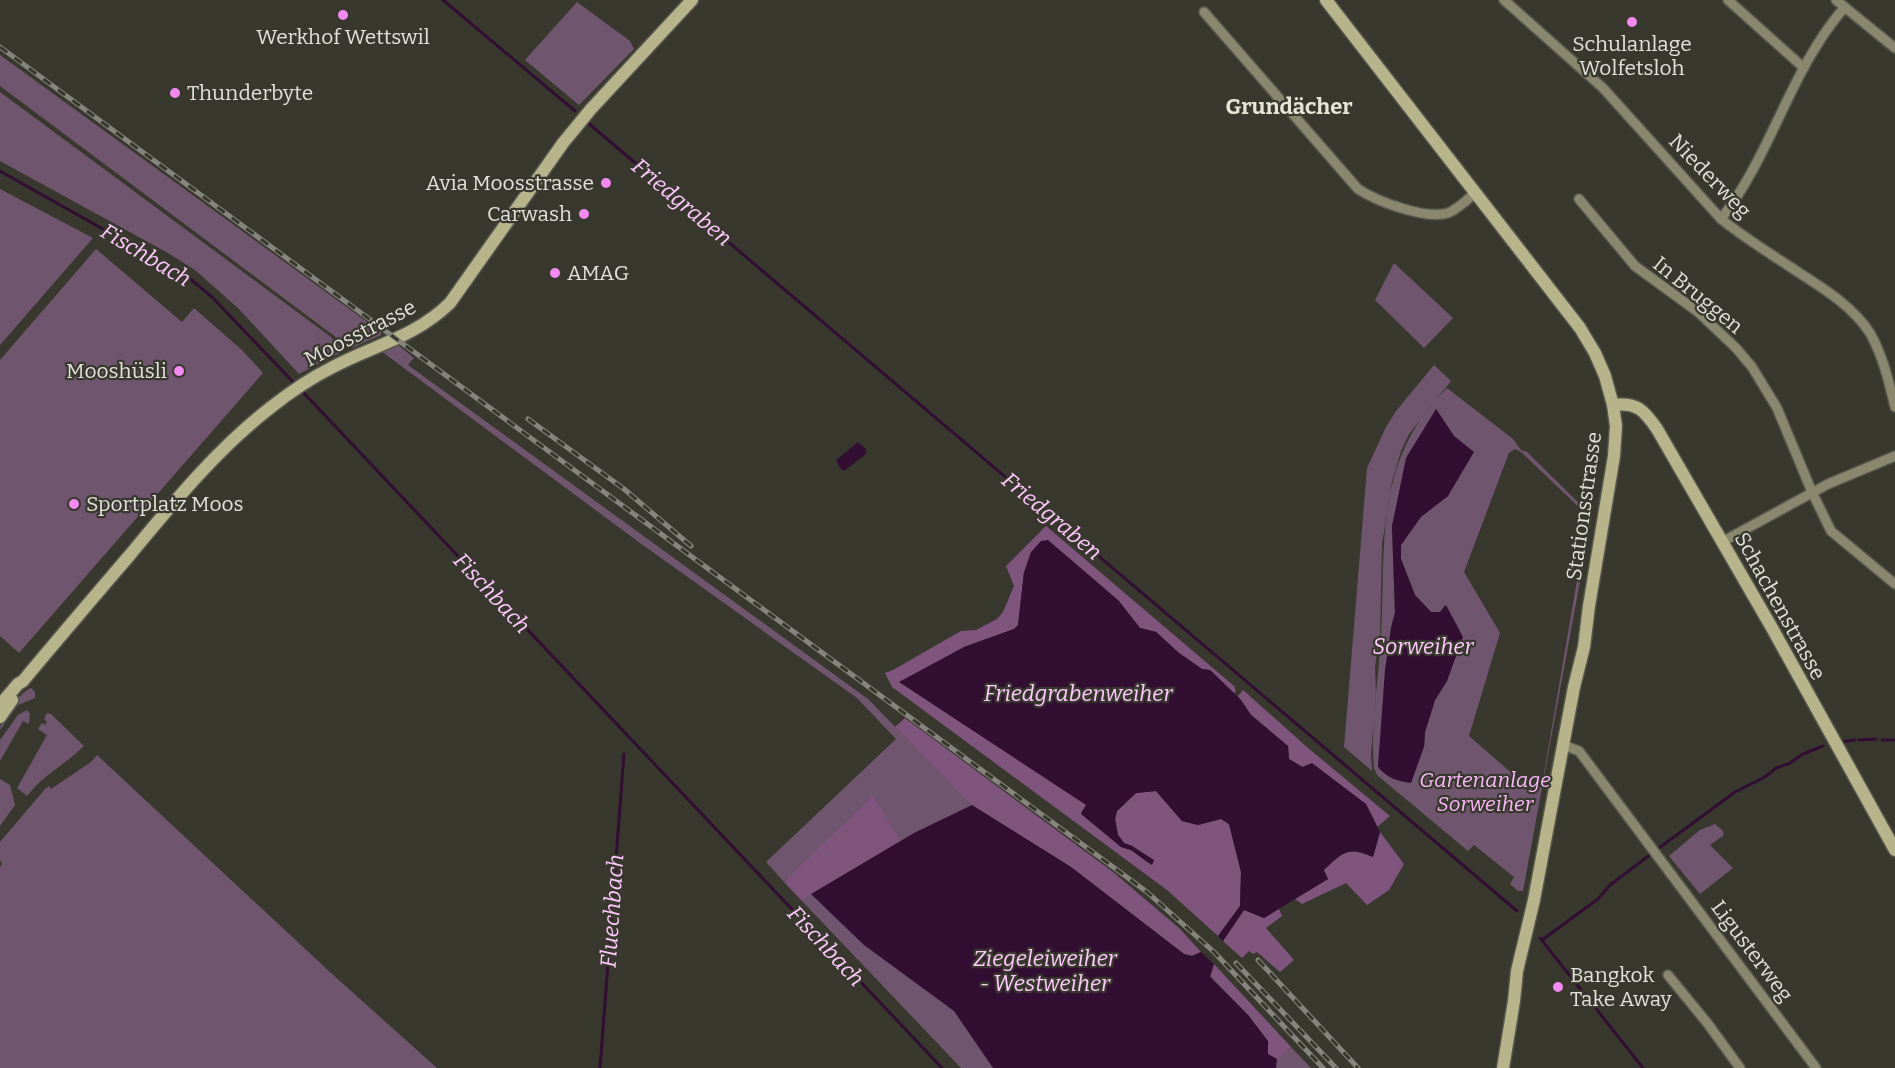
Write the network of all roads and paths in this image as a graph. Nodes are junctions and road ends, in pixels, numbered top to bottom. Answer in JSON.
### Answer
{"nodes":[{"id":1,"x":692,"y":0,"type":"edge"},
{"id":2,"x":1326,"y":0,"type":"edge"},
{"id":3,"x":1504,"y":0,"type":"edge"},
{"id":4,"x":1728,"y":0,"type":"edge"},
{"id":5,"x":1836,"y":0,"type":"edge"},
{"id":6,"x":1844,"y":8,"type":"junction"},
{"id":7,"x":1204,"y":12,"type":"dead end"},
{"id":8,"x":1895,"y":48,"type":"edge"},
{"id":9,"x":1804,"y":68,"type":"junction"},
{"id":10,"x":1475,"y":194,"type":"junction"},
{"id":11,"x":1579,"y":199,"type":"dead end"},
{"id":12,"x":1721,"y":219,"type":"junction"},
{"id":13,"x":1613,"y":405,"type":"junction"},
{"id":14,"x":1895,"y":407,"type":"edge"},
{"id":15,"x":1895,"y":456,"type":"edge"},
{"id":16,"x":1812,"y":492,"type":"junction"},
{"id":17,"x":1722,"y":542,"type":"junction"},
{"id":18,"x":1895,"y":584,"type":"edge"},
{"id":19,"x":23,"y":681,"type":"junction"},
{"id":20,"x":0,"y":705,"type":"edge"},
{"id":21,"x":0,"y":717,"type":"edge"},
{"id":22,"x":1563,"y":745,"type":"junction"},
{"id":23,"x":1895,"y":850,"type":"edge"},
{"id":24,"x":1668,"y":975,"type":"dead end"},
{"id":25,"x":1503,"y":1068,"type":"edge"},
{"id":26,"x":1740,"y":1068,"type":"edge"},
{"id":27,"x":1816,"y":1068,"type":"edge"}],
"edges":[{"from":1,"to":19,"type":"main road","name":"Moosstrasse"},
{"from":2,"to":10,"type":"main road","name":"Stationsstrasse"},
{"from":3,"to":12,"type":"street","name":"Niederweg"},
{"from":4,"to":9,"type":"street"},
{"from":5,"to":6,"type":"street"},
{"from":6,"to":8,"type":"street"},
{"from":6,"to":9,"type":"street"},
{"from":7,"to":10,"type":"street"},
{"from":9,"to":12,"type":"street"},
{"from":10,"to":13,"type":"main road","name":"Stationsstrasse"},
{"from":11,"to":16,"type":"street","name":"In Bruggen"},
{"from":12,"to":14,"type":"street","name":"Niederweg"},
{"from":13,"to":17,"type":"main road","name":"Schachenstrasse"},
{"from":13,"to":22,"type":"main road","name":"Stationsstrasse"},
{"from":15,"to":16,"type":"street"},
{"from":16,"to":17,"type":"street"},
{"from":16,"to":18,"type":"street","name":"In Bruggen"},
{"from":17,"to":23,"type":"main road","name":"Schachenstrasse"},
{"from":19,"to":20,"type":"main road","name":"Moosstrasse"},
{"from":19,"to":21,"type":"main road","name":"Moosstrasse"},
{"from":22,"to":25,"type":"main road","name":"Stationsstrasse"},
{"from":22,"to":27,"type":"street","name":"Ligusterweg"},
{"from":24,"to":26,"type":"street"}]}
